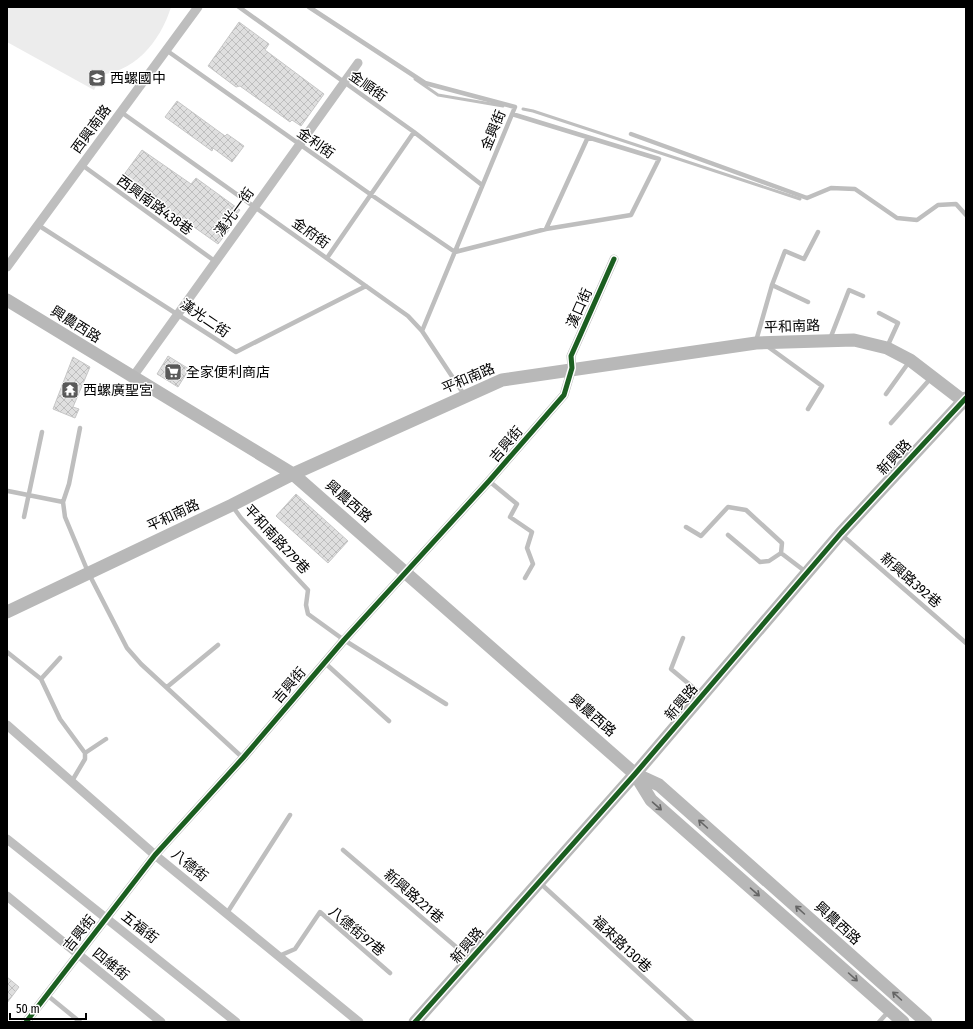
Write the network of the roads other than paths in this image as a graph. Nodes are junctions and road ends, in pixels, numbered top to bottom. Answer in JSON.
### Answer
{"nodes":[{"id":1,"x":198,"y":7,"type":"edge"},
{"id":2,"x":239,"y":7,"type":"edge"},
{"id":3,"x":310,"y":7,"type":"edge"},
{"id":4,"x":166,"y":50,"type":"junction"},
{"id":5,"x":358,"y":63,"type":"dead end"},
{"id":6,"x":344,"y":82,"type":"junction"},
{"id":7,"x":121,"y":112,"type":"junction"},
{"id":8,"x":512,"y":114,"type":"junction"},
{"id":9,"x":414,"y":132,"type":"junction"},
{"id":10,"x":631,"y":134,"type":"dead end"},
{"id":11,"x":588,"y":137,"type":"junction"},
{"id":12,"x":300,"y":145,"type":"junction"},
{"id":13,"x":82,"y":165,"type":"junction"},
{"id":14,"x":482,"y":184,"type":"junction"},
{"id":15,"x":370,"y":194,"type":"junction"},
{"id":16,"x":255,"y":207,"type":"junction"},
{"id":17,"x":966,"y":214,"type":"edge"},
{"id":18,"x":38,"y":225,"type":"junction"},
{"id":19,"x":546,"y":229,"type":"junction"},
{"id":20,"x":818,"y":232,"type":"dead end"},
{"id":21,"x":455,"y":252,"type":"junction"},
{"id":22,"x":327,"y":258,"type":"junction"},
{"id":23,"x":614,"y":258,"type":"dead end"},
{"id":24,"x":216,"y":262,"type":"junction"},
{"id":25,"x":7,"y":267,"type":"edge"},
{"id":26,"x":366,"y":286,"type":"junction"},
{"id":27,"x":772,"y":286,"type":"junction"},
{"id":28,"x":863,"y":296,"type":"dead end"},
{"id":29,"x":7,"y":300,"type":"edge"},
{"id":30,"x":808,"y":302,"type":"dead end"},
{"id":31,"x":879,"y":313,"type":"dead end"},
{"id":32,"x":178,"y":314,"type":"junction"},
{"id":33,"x":422,"y":331,"type":"junction"},
{"id":34,"x":830,"y":341,"type":"junction"},
{"id":35,"x":759,"y":343,"type":"junction"},
{"id":36,"x":887,"y":348,"type":"junction"},
{"id":37,"x":910,"y":360,"type":"junction"},
{"id":38,"x":572,"y":368,"type":"junction"},
{"id":39,"x":932,"y":377,"type":"junction"},
{"id":40,"x":132,"y":378,"type":"junction"},
{"id":41,"x":886,"y":394,"type":"dead end"},
{"id":42,"x":465,"y":396,"type":"junction"},
{"id":43,"x":965,"y":400,"type":"edge"},
{"id":44,"x":808,"y":408,"type":"dead end"},
{"id":45,"x":892,"y":423,"type":"dead end"},
{"id":46,"x":80,"y":428,"type":"dead end"},
{"id":47,"x":42,"y":432,"type":"dead end"},
{"id":48,"x":293,"y":474,"type":"junction"},
{"id":49,"x":489,"y":481,"type":"junction"},
{"id":50,"x":8,"y":491,"type":"edge"},
{"id":51,"x":29,"y":495,"type":"junction"},
{"id":52,"x":63,"y":502,"type":"junction"},
{"id":53,"x":232,"y":505,"type":"junction"},
{"id":54,"x":24,"y":517,"type":"dead end"},
{"id":55,"x":686,"y":528,"type":"dead end"},
{"id":56,"x":841,"y":533,"type":"junction"},
{"id":57,"x":728,"y":535,"type":"dead end"},
{"id":58,"x":780,"y":553,"type":"junction"},
{"id":59,"x":88,"y":572,"type":"junction"},
{"id":60,"x":406,"y":572,"type":"junction"},
{"id":61,"x":807,"y":573,"type":"junction"},
{"id":62,"x":525,"y":578,"type":"dead end"},
{"id":63,"x":7,"y":612,"type":"edge"},
{"id":64,"x":683,"y":638,"type":"dead end"},
{"id":65,"x":344,"y":640,"type":"junction"},
{"id":66,"x":966,"y":643,"type":"edge"},
{"id":67,"x":218,"y":645,"type":"dead end"},
{"id":68,"x":7,"y":652,"type":"edge"},
{"id":69,"x":60,"y":658,"type":"dead end"},
{"id":70,"x":325,"y":663,"type":"junction"},
{"id":71,"x":41,"y":679,"type":"junction"},
{"id":72,"x":167,"y":687,"type":"junction"},
{"id":73,"x":703,"y":695,"type":"junction"},
{"id":74,"x":446,"y":704,"type":"dead end"},
{"id":75,"x":389,"y":721,"type":"dead end"},
{"id":76,"x":7,"y":725,"type":"edge"},
{"id":77,"x":106,"y":739,"type":"dead end"},
{"id":78,"x":85,"y":753,"type":"junction"},
{"id":79,"x":243,"y":758,"type":"junction"},
{"id":80,"x":635,"y":774,"type":"junction"},
{"id":81,"x":72,"y":781,"type":"junction"},
{"id":82,"x":290,"y":815,"type":"dead end"},
{"id":83,"x":7,"y":839,"type":"edge"},
{"id":84,"x":343,"y":850,"type":"dead end"},
{"id":85,"x":155,"y":854,"type":"junction"},
{"id":86,"x":538,"y":882,"type":"junction"},
{"id":87,"x":7,"y":896,"type":"edge"},
{"id":88,"x":227,"y":913,"type":"junction"},
{"id":89,"x":106,"y":918,"type":"junction"},
{"id":90,"x":77,"y":954,"type":"junction"},
{"id":91,"x":279,"y":956,"type":"junction"},
{"id":92,"x":470,"y":959,"type":"junction"},
{"id":93,"x":390,"y":973,"type":"dead end"},
{"id":94,"x":46,"y":995,"type":"junction"},
{"id":95,"x":890,"y":1010,"type":"junction"},
{"id":96,"x":26,"y":1022,"type":"edge"},
{"id":97,"x":80,"y":1022,"type":"edge"},
{"id":98,"x":161,"y":1022,"type":"edge"},
{"id":99,"x":236,"y":1022,"type":"edge"},
{"id":100,"x":359,"y":1022,"type":"edge"},
{"id":101,"x":415,"y":1022,"type":"edge"},
{"id":102,"x":692,"y":1022,"type":"edge"},
{"id":103,"x":879,"y":1022,"type":"edge"},
{"id":104,"x":903,"y":1022,"type":"edge"},
{"id":105,"x":926,"y":1022,"type":"edge"}],
"edges":[{"from":1,"to":4,"type":"street","name":"西興南路"},
{"from":2,"to":6,"type":"lane","name":"金順街"},
{"from":3,"to":8,"type":"lane","name":"金興街"},
{"from":4,"to":7,"type":"street","name":"西興南路"},
{"from":4,"to":12,"type":"lane","name":"金利街"},
{"from":5,"to":6,"type":"street","name":"漢光一街"},
{"from":6,"to":9,"type":"lane","name":"金順街"},
{"from":6,"to":12,"type":"street","name":"漢光一街"},
{"from":7,"to":13,"type":"street","name":"西興南路"},
{"from":7,"to":16,"type":"lane","name":"金府街"},
{"from":8,"to":11,"type":"lane"},
{"from":8,"to":14,"type":"lane","name":"金興街"},
{"from":9,"to":14,"type":"lane","name":"金順街"},
{"from":9,"to":15,"type":"lane"},
{"from":10,"to":17,"type":"lane"},
{"from":11,"to":19,"type":"lane"},
{"from":11,"to":19,"type":"lane"},
{"from":12,"to":15,"type":"lane","name":"金利街"},
{"from":12,"to":16,"type":"street","name":"漢光一街"},
{"from":13,"to":18,"type":"street","name":"西興南路"},
{"from":13,"to":24,"type":"lane","name":"西興南路438巷"},
{"from":14,"to":21,"type":"lane","name":"金興街"},
{"from":15,"to":21,"type":"lane","name":"金利街"},
{"from":15,"to":22,"type":"lane"},
{"from":16,"to":22,"type":"lane","name":"金府街"},
{"from":16,"to":24,"type":"street","name":"漢光一街"},
{"from":18,"to":25,"type":"street","name":"西興南路"},
{"from":18,"to":32,"type":"lane","name":"漢光二街"},
{"from":19,"to":21,"type":"lane"},
{"from":20,"to":27,"type":"lane"},
{"from":21,"to":33,"type":"lane","name":"金興街"},
{"from":22,"to":26,"type":"lane","name":"金府街"},
{"from":23,"to":38,"type":"street","name":"漢口街"},
{"from":24,"to":32,"type":"street","name":"漢光一街"},
{"from":26,"to":32,"type":"lane","name":"漢光二街"},
{"from":26,"to":33,"type":"lane","name":"金府街"},
{"from":27,"to":30,"type":"lane"},
{"from":27,"to":35,"type":"lane"},
{"from":28,"to":34,"type":"lane"},
{"from":29,"to":40,"type":"main road","name":"興農西路"},
{"from":31,"to":36,"type":"lane"},
{"from":32,"to":40,"type":"street","name":"漢光一街"},
{"from":33,"to":42,"type":"lane","name":"金府街"},
{"from":34,"to":35,"type":"main road","name":"平和南路"},
{"from":34,"to":36,"type":"main road","name":"平和南路"},
{"from":35,"to":38,"type":"main road","name":"平和南路"},
{"from":35,"to":44,"type":"lane"},
{"from":36,"to":37,"type":"main road","name":"平和南路"},
{"from":37,"to":39,"type":"main road","name":"平和南路"},
{"from":37,"to":41,"type":"lane"},
{"from":38,"to":42,"type":"main road","name":"平和南路"},
{"from":38,"to":49,"type":"street","name":"吉興街"},
{"from":39,"to":43,"type":"main road","name":"平和南路"},
{"from":39,"to":45,"type":"lane"},
{"from":40,"to":48,"type":"main road","name":"興農西路"},
{"from":42,"to":48,"type":"main road","name":"平和南路"},
{"from":43,"to":56,"type":"main road","name":"新興路"},
{"from":46,"to":52,"type":"lane"},
{"from":47,"to":51,"type":"lane"},
{"from":48,"to":53,"type":"main road","name":"平和南路"},
{"from":48,"to":60,"type":"main road","name":"興農西路"},
{"from":49,"to":60,"type":"street","name":"吉興街"},
{"from":49,"to":62,"type":"lane"},
{"from":50,"to":51,"type":"lane"},
{"from":51,"to":52,"type":"lane"},
{"from":51,"to":54,"type":"lane"},
{"from":52,"to":59,"type":"lane"},
{"from":53,"to":59,"type":"main road","name":"平和南路"},
{"from":53,"to":65,"type":"lane","name":"平和南路279巷"},
{"from":55,"to":58,"type":"lane"},
{"from":56,"to":61,"type":"main road","name":"新興路"},
{"from":56,"to":66,"type":"lane","name":"新興路392巷"},
{"from":57,"to":58,"type":"lane"},
{"from":58,"to":61,"type":"lane"},
{"from":59,"to":63,"type":"main road","name":"平和南路"},
{"from":59,"to":72,"type":"lane"},
{"from":60,"to":65,"type":"street","name":"吉興街"},
{"from":60,"to":80,"type":"main road","name":"興農西路"},
{"from":61,"to":73,"type":"main road","name":"新興路"},
{"from":64,"to":73,"type":"lane"},
{"from":65,"to":70,"type":"street","name":"吉興街"},
{"from":65,"to":74,"type":"lane"},
{"from":67,"to":72,"type":"lane"},
{"from":68,"to":71,"type":"lane"},
{"from":69,"to":71,"type":"lane"},
{"from":70,"to":75,"type":"lane"},
{"from":70,"to":79,"type":"street","name":"吉興街"},
{"from":71,"to":78,"type":"lane"},
{"from":72,"to":79,"type":"lane"},
{"from":73,"to":80,"type":"main road","name":"新興路"},
{"from":76,"to":81,"type":"street","name":"八德街"},
{"from":77,"to":78,"type":"lane"},
{"from":78,"to":81,"type":"lane"},
{"from":79,"to":85,"type":"street","name":"吉興街"},
{"from":80,"to":86,"type":"main road","name":"新興路"},
{"from":80,"to":95,"type":"main road","name":"興農西路","one_way":true},
{"from":105,"to":80,"type":"main road","name":"興農西路","one_way":true},
{"from":81,"to":85,"type":"street","name":"八德街"},
{"from":82,"to":88,"type":"lane"},
{"from":83,"to":89,"type":"street","name":"五福街"},
{"from":84,"to":92,"type":"lane","name":"新興路221巷"},
{"from":85,"to":88,"type":"street","name":"八德街"},
{"from":85,"to":89,"type":"street","name":"吉興街"},
{"from":86,"to":92,"type":"main road","name":"新興路"},
{"from":86,"to":102,"type":"lane","name":"福來路130巷"},
{"from":87,"to":90,"type":"street","name":"四維街"},
{"from":88,"to":91,"type":"street","name":"八德街"},
{"from":89,"to":90,"type":"street","name":"吉興街"},
{"from":89,"to":99,"type":"street","name":"五福街"},
{"from":90,"to":94,"type":"street","name":"吉興街"},
{"from":90,"to":98,"type":"street","name":"四維街"},
{"from":91,"to":93,"type":"lane","name":"八德街97巷"},
{"from":91,"to":100,"type":"street","name":"八德街"},
{"from":92,"to":101,"type":"main road","name":"新興路"},
{"from":94,"to":96,"type":"street","name":"吉興街"},
{"from":94,"to":97,"type":"lane"},
{"from":95,"to":103,"type":"lane"},
{"from":95,"to":104,"type":"main road","name":"興農西路"}]}
